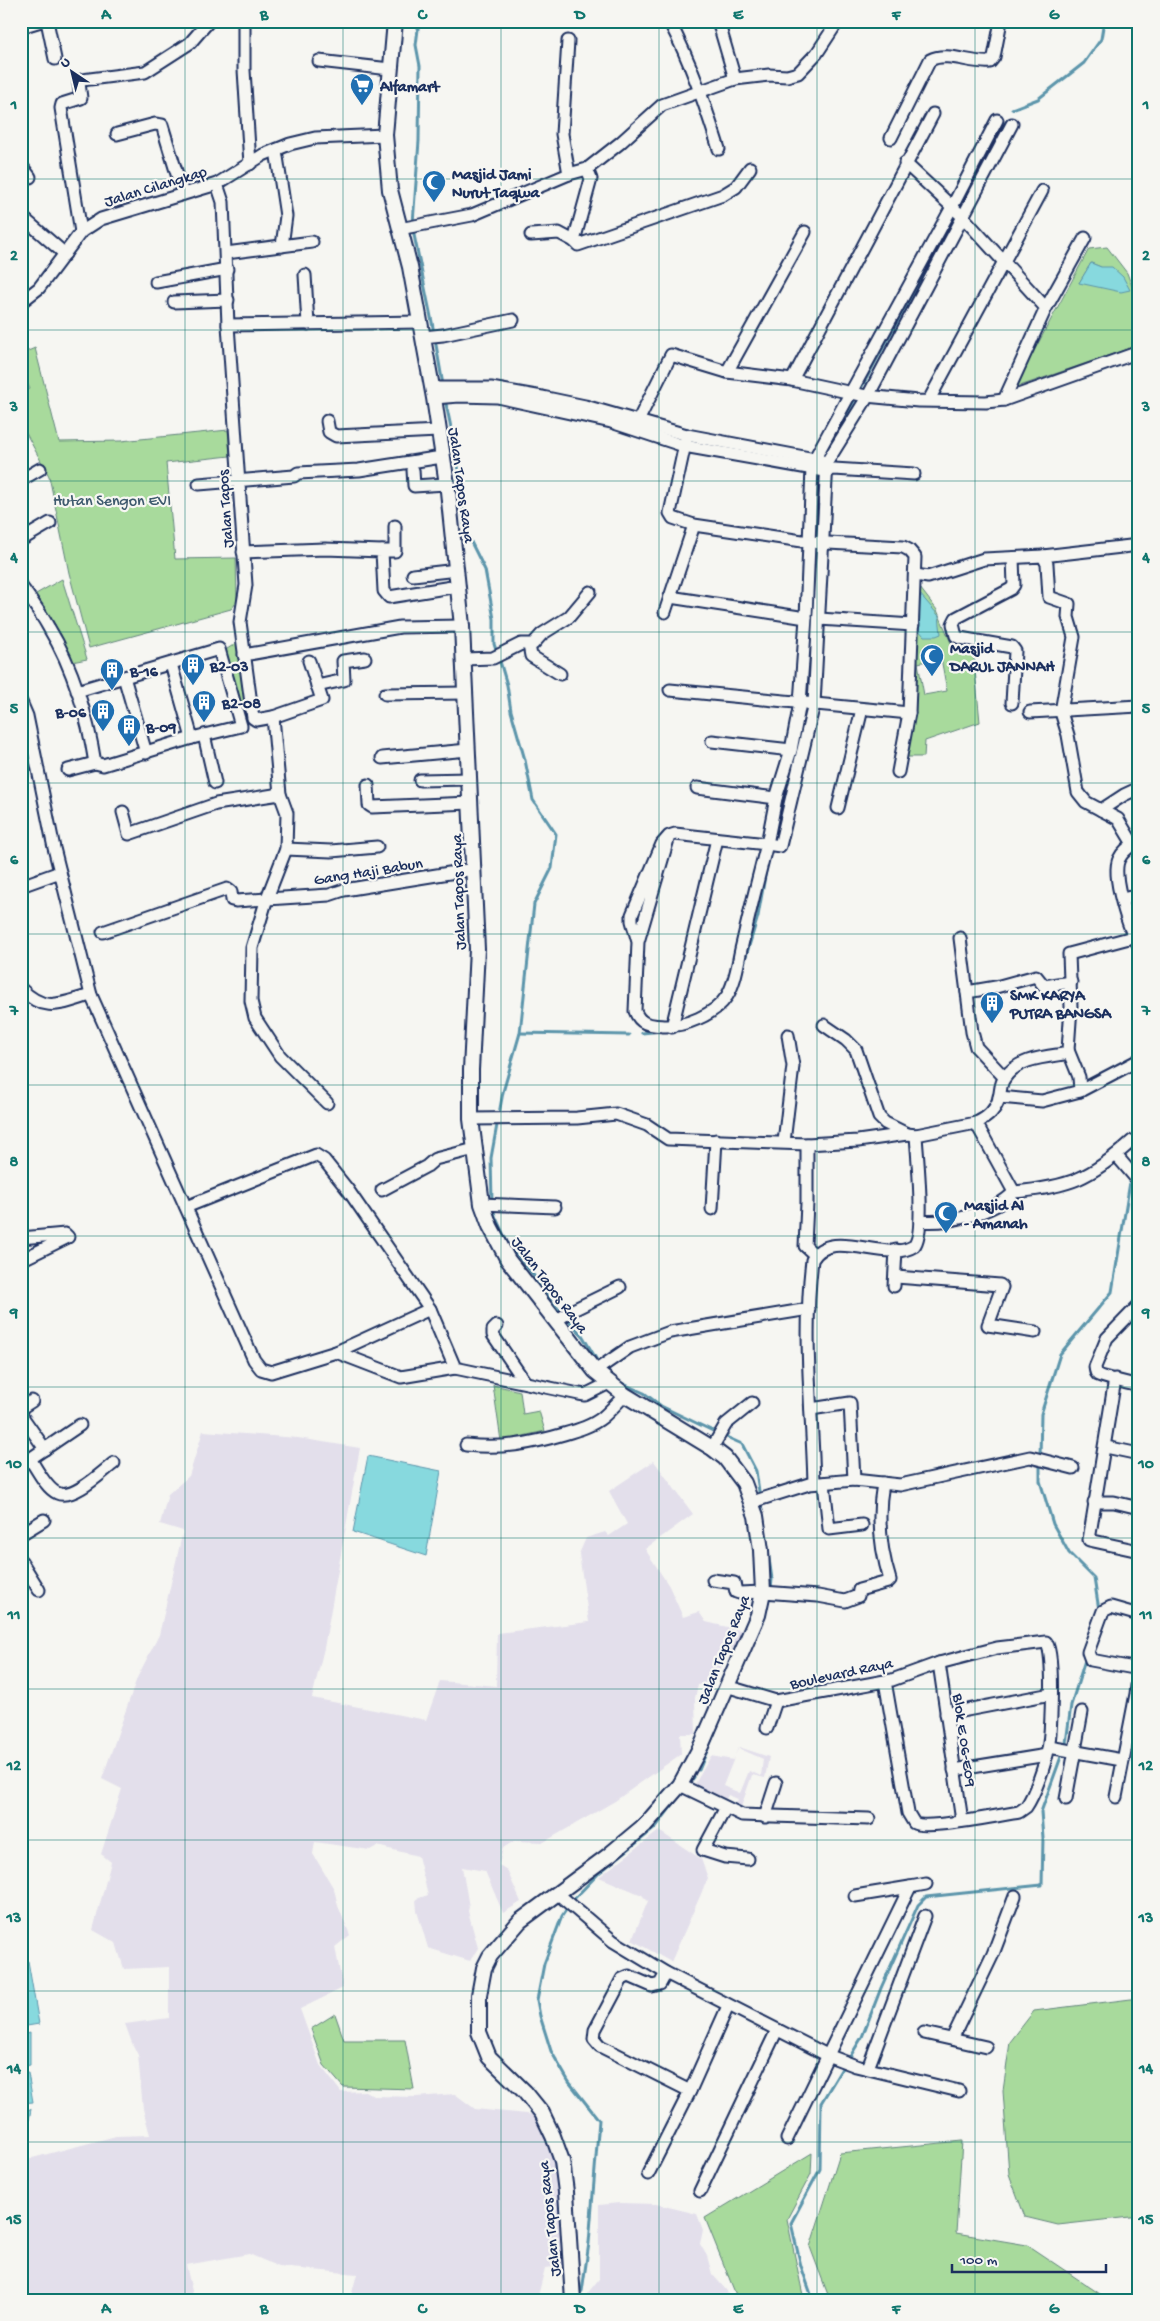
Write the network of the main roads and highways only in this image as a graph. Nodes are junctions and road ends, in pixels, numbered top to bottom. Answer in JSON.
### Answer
{"nodes":[{"id":1,"x":395,"y":21,"type":"edge"},
{"id":2,"x":573,"y":2296,"type":"edge"}],
"edges":[{"from":1,"to":2,"type":"main road","name":"Jalan Tapos Raya"}]}
